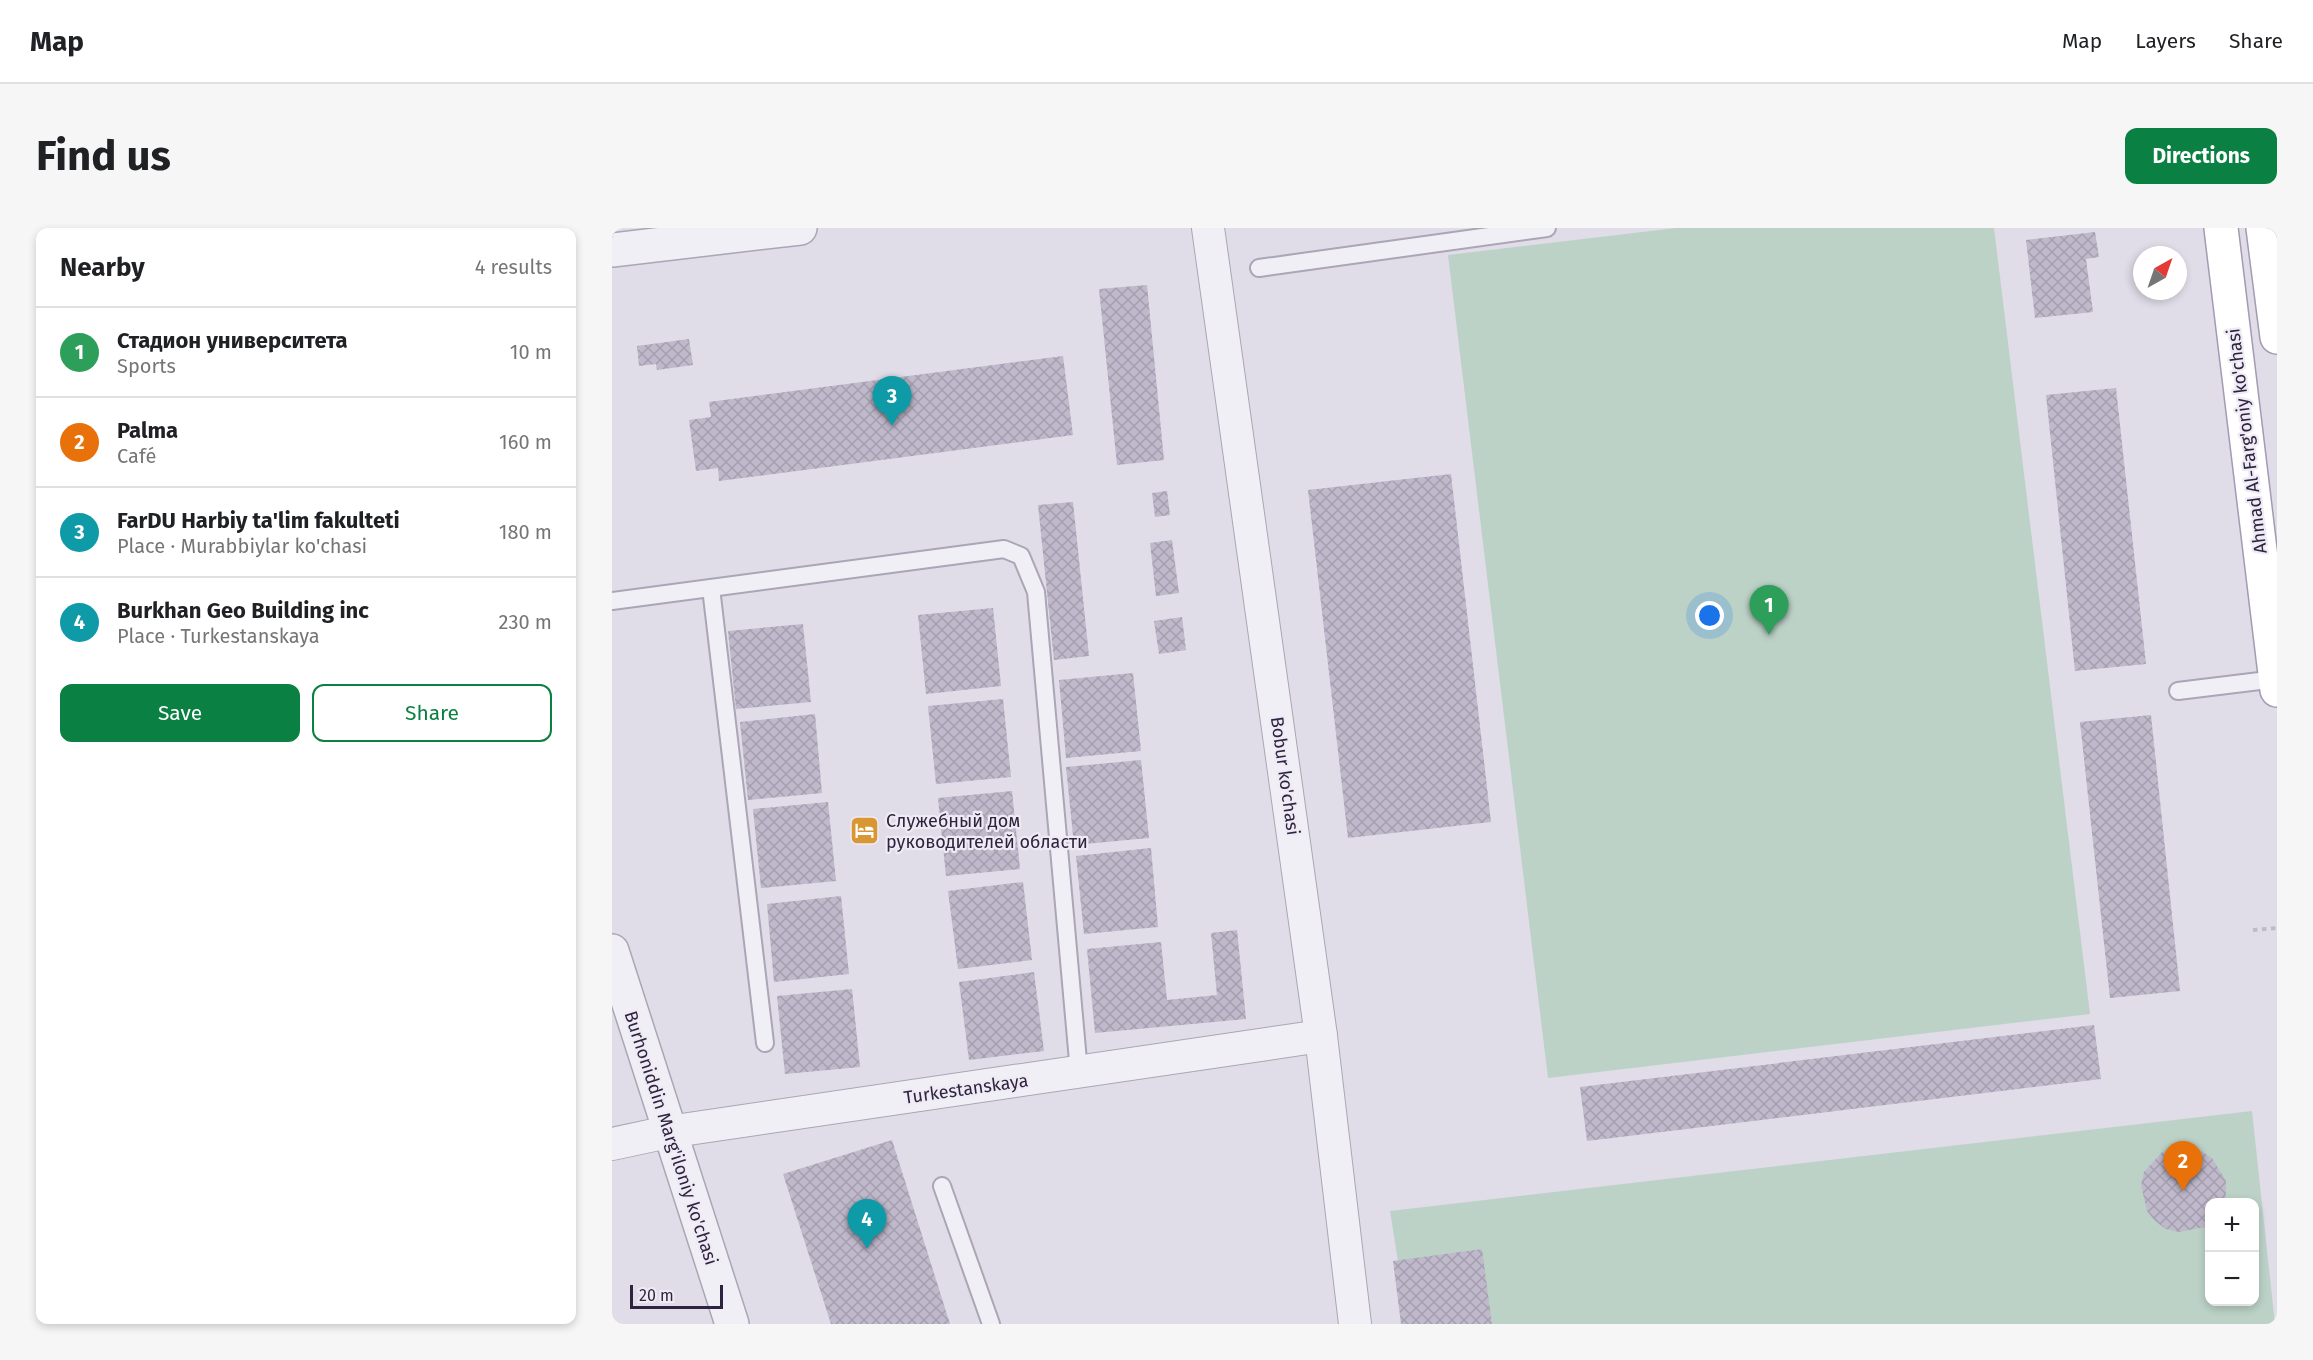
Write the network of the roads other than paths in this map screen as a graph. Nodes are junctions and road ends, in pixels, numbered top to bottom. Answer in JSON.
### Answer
{"nodes":[{"id":1,"x":800,"y":228,"type":"edge"},
{"id":2,"x":1208,"y":228,"type":"edge"},
{"id":3,"x":1547,"y":228,"type":"edge"},
{"id":4,"x":2221,"y":228,"type":"edge"},
{"id":5,"x":2263,"y":228,"type":"edge"},
{"id":6,"x":612,"y":250,"type":"edge"},
{"id":7,"x":1259,"y":268,"type":"dead end"},
{"id":8,"x":2277,"y":337,"type":"edge"},
{"id":9,"x":711,"y":588,"type":"junction"},
{"id":10,"x":612,"y":601,"type":"edge"},
{"id":11,"x":2276,"y":684,"type":"edge"},
{"id":12,"x":2178,"y":691,"type":"dead end"},
{"id":13,"x":612,"y":951,"type":"edge"},
{"id":14,"x":1321,"y":1036,"type":"junction"},
{"id":15,"x":765,"y":1043,"type":"dead end"},
{"id":16,"x":1078,"y":1072,"type":"junction"},
{"id":17,"x":668,"y":1132,"type":"junction"},
{"id":18,"x":612,"y":1144,"type":"edge"},
{"id":19,"x":942,"y":1186,"type":"dead end"},
{"id":20,"x":732,"y":1324,"type":"edge"},
{"id":21,"x":991,"y":1324,"type":"edge"},
{"id":22,"x":1354,"y":1324,"type":"edge"}],
"edges":[{"from":1,"to":6,"type":"street"},
{"from":2,"to":14,"type":"street","name":"Bobur ko'chasi"},
{"from":3,"to":7,"type":"lane"},
{"from":4,"to":11,"type":"main road","name":"Ahmad Al-Farg'oniy ko'chasi"},
{"from":5,"to":8,"type":"main road"},
{"from":9,"to":10,"type":"lane"},
{"from":9,"to":15,"type":"lane"},
{"from":9,"to":16,"type":"lane"},
{"from":11,"to":12,"type":"lane"},
{"from":13,"to":17,"type":"street","name":"Burhoniddin Marg'iloniy ko'chasi"},
{"from":14,"to":16,"type":"street","name":"Turkestanskaya"},
{"from":14,"to":22,"type":"street","name":"Bobur ko'chasi"},
{"from":16,"to":17,"type":"street","name":"Turkestanskaya"},
{"from":17,"to":18,"type":"street","name":"Turkestanskaya"},
{"from":17,"to":20,"type":"street","name":"Burhoniddin Marg'iloniy ko'chasi"},
{"from":19,"to":21,"type":"lane"}]}
